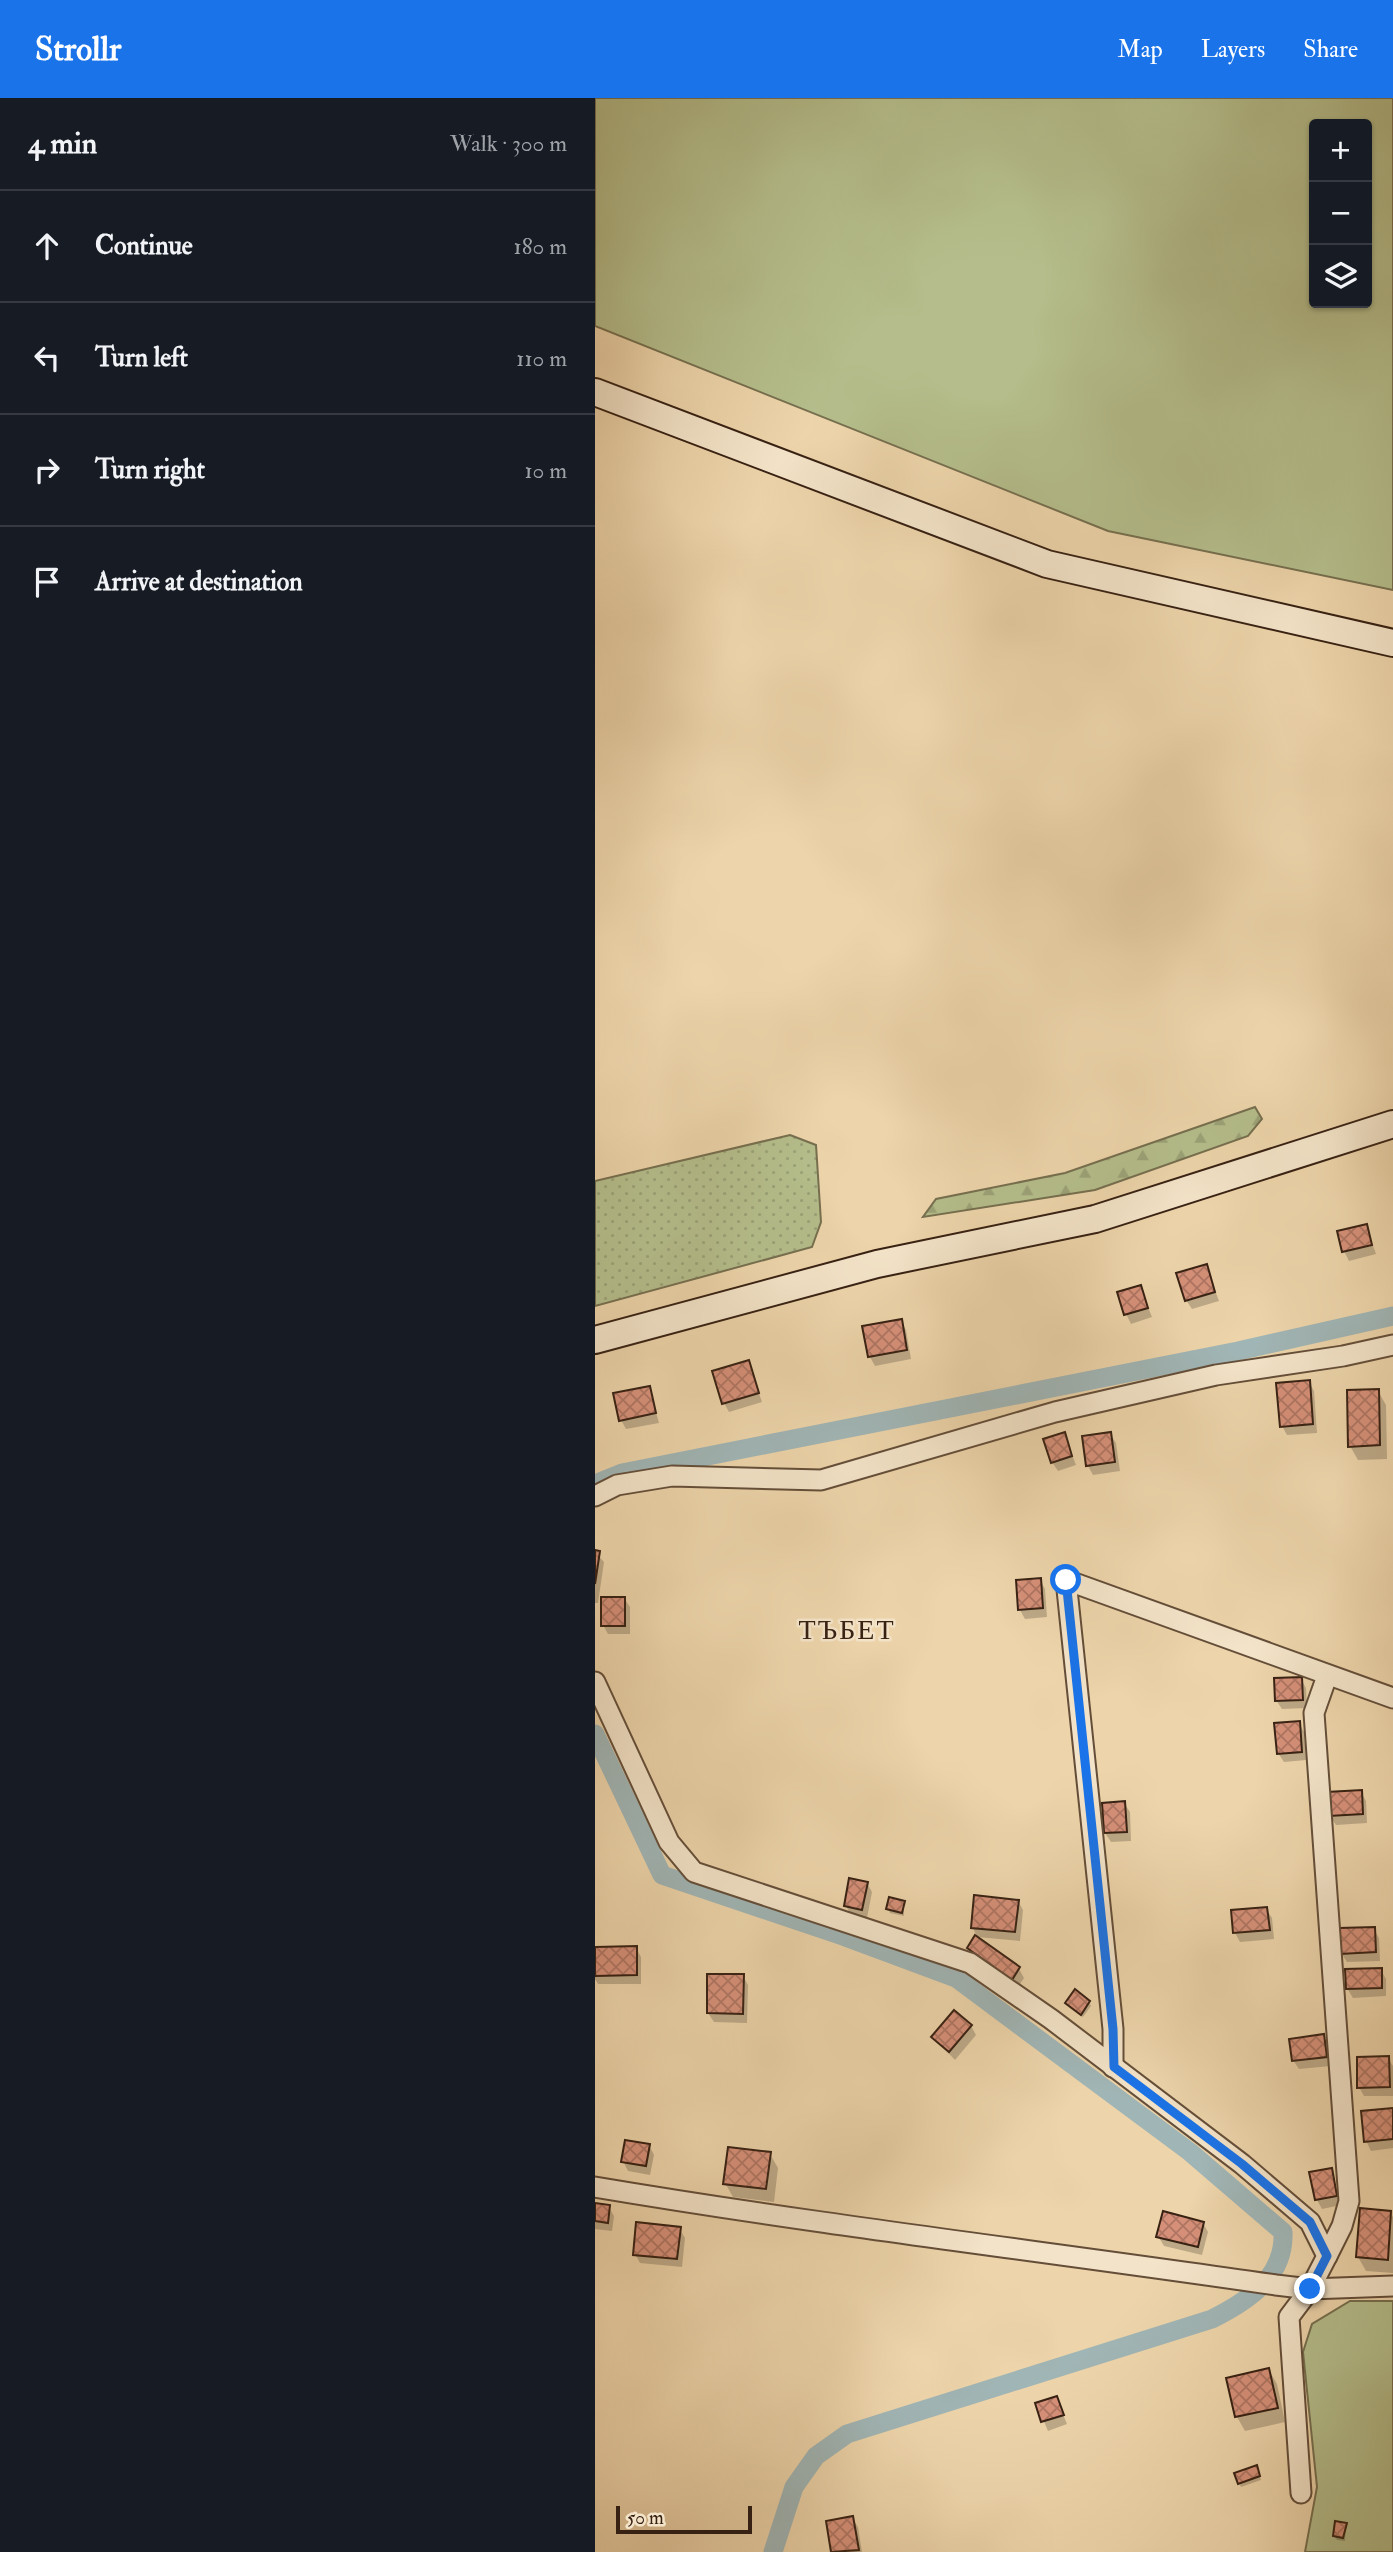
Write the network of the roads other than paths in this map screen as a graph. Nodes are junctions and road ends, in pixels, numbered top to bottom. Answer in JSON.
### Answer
{"nodes":[{"id":1,"x":595,"y":392,"type":"edge"},
{"id":2,"x":1393,"y":643,"type":"edge"},
{"id":3,"x":1393,"y":1124,"type":"edge"},
{"id":4,"x":595,"y":1340,"type":"edge"},
{"id":5,"x":1393,"y":1345,"type":"edge"},
{"id":6,"x":595,"y":1496,"type":"edge"},
{"id":7,"x":1327,"y":1676,"type":"junction"},
{"id":8,"x":595,"y":1682,"type":"edge"},
{"id":9,"x":1393,"y":1698,"type":"edge"},
{"id":10,"x":1114,"y":2067,"type":"junction"},
{"id":11,"x":595,"y":2187,"type":"edge"},
{"id":12,"x":1327,"y":2256,"type":"junction"},
{"id":13,"x":1393,"y":2286,"type":"edge"},
{"id":14,"x":1310,"y":2289,"type":"junction"},
{"id":15,"x":1301,"y":2493,"type":"dead end"}],
"edges":[{"from":1,"to":2,"type":"street"},
{"from":3,"to":4,"type":"street"},
{"from":5,"to":6,"type":"street"},
{"from":7,"to":9,"type":"street"},
{"from":7,"to":10,"type":"street"},
{"from":7,"to":12,"type":"street"},
{"from":8,"to":10,"type":"street"},
{"from":10,"to":12,"type":"street"},
{"from":11,"to":14,"type":"street"},
{"from":12,"to":14,"type":"street"},
{"from":13,"to":14,"type":"street"},
{"from":14,"to":15,"type":"street"}]}
